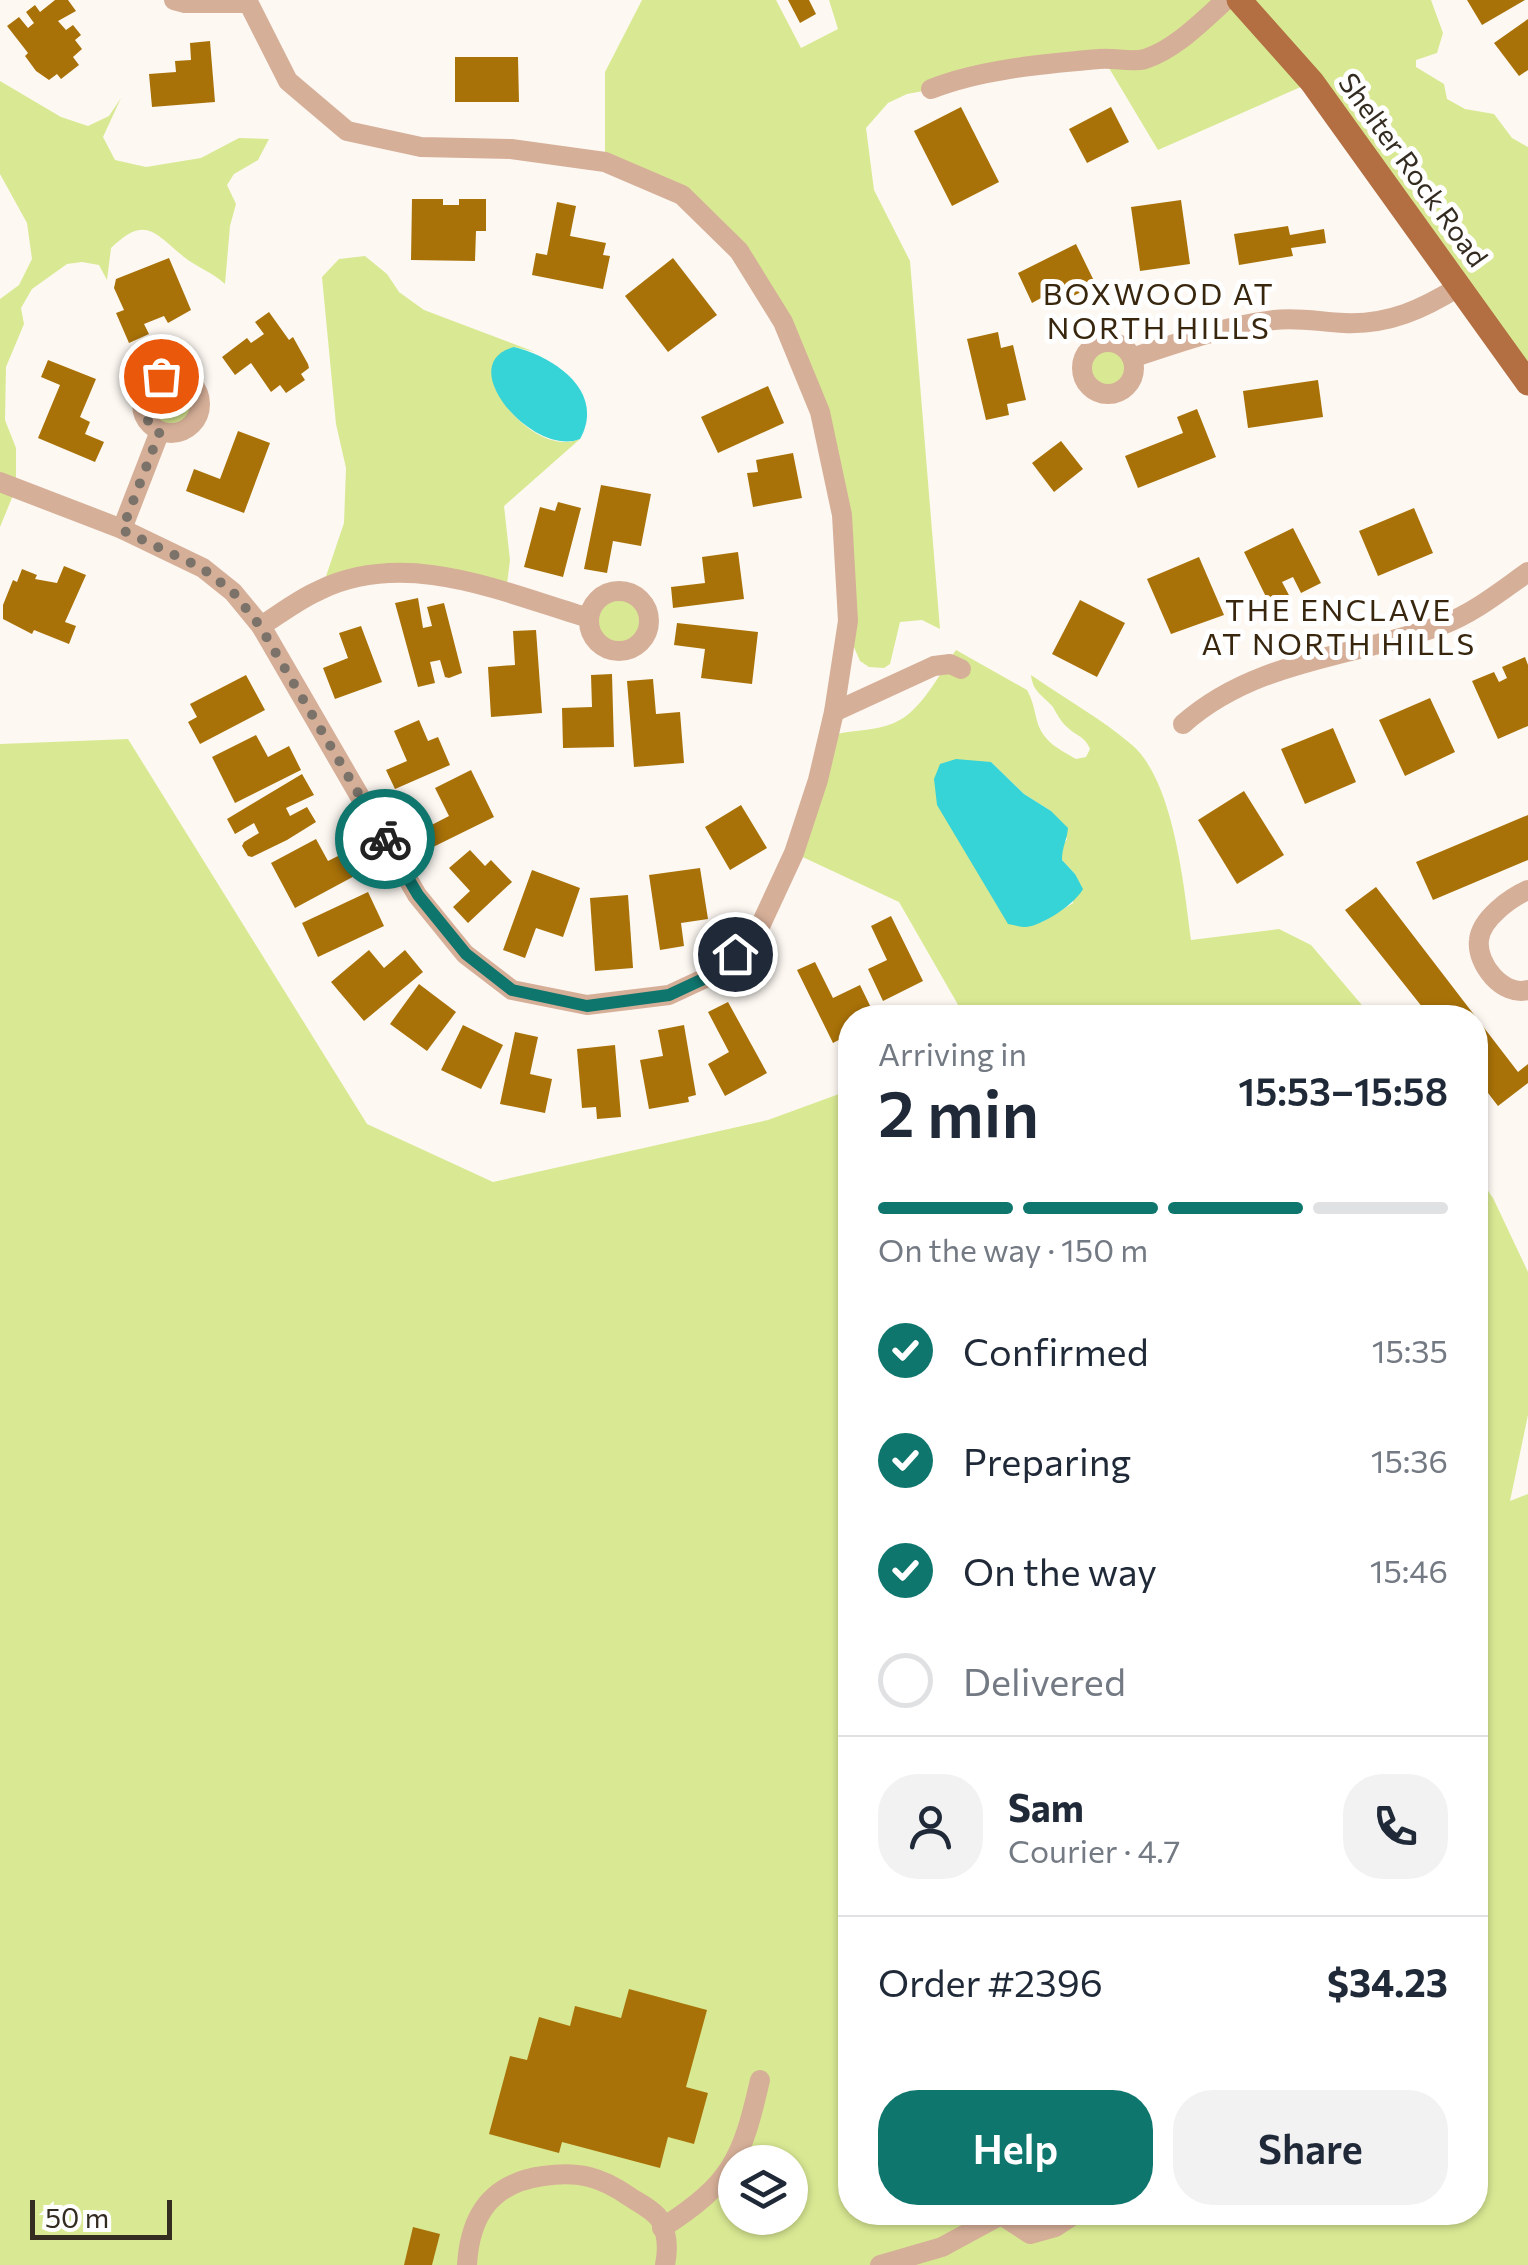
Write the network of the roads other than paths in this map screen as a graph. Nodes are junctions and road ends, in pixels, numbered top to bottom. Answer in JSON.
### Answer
{"nodes":[{"id":1,"x":174,"y":0,"type":"edge"},
{"id":2,"x":1226,"y":0,"type":"edge"},
{"id":3,"x":1239,"y":0,"type":"edge"},
{"id":4,"x":247,"y":2,"type":"edge"},
{"id":5,"x":931,"y":89,"type":"dead end"},
{"id":6,"x":1460,"y":286,"type":"junction"},
{"id":7,"x":1132,"y":358,"type":"dead end"},
{"id":8,"x":1528,"y":383,"type":"edge"},
{"id":9,"x":160,"y":431,"type":"dead end"},
{"id":10,"x":0,"y":482,"type":"edge"},
{"id":11,"x":122,"y":530,"type":"junction"},
{"id":12,"x":1528,"y":572,"type":"edge"},
{"id":13,"x":589,"y":618,"type":"dead end"},
{"id":14,"x":260,"y":626,"type":"junction"},
{"id":15,"x":962,"y":668,"type":"dead end"},
{"id":16,"x":834,"y":712,"type":"junction"},
{"id":17,"x":1183,"y":724,"type":"dead end"},
{"id":18,"x":1528,"y":890,"type":"edge"},
{"id":19,"x":1528,"y":990,"type":"edge"},
{"id":20,"x":760,"y":2080,"type":"dead end"},
{"id":21,"x":982,"y":2225,"type":"edge"},
{"id":22,"x":1017,"y":2225,"type":"edge"},
{"id":23,"x":1058,"y":2225,"type":"edge"},
{"id":24,"x":662,"y":2228,"type":"junction"},
{"id":25,"x":466,"y":2265,"type":"edge"},
{"id":26,"x":665,"y":2265,"type":"edge"},
{"id":27,"x":880,"y":2265,"type":"edge"}],
"edges":[{"from":1,"to":4,"type":"street"},
{"from":2,"to":5,"type":"street"},
{"from":3,"to":6,"type":"main road","name":"Shelter Rock Road"},
{"from":4,"to":16,"type":"street"},
{"from":6,"to":7,"type":"street"},
{"from":6,"to":8,"type":"main road","name":"Shelter Rock Road"},
{"from":9,"to":11,"type":"street"},
{"from":10,"to":11,"type":"street"},
{"from":11,"to":14,"type":"street"},
{"from":12,"to":17,"type":"street"},
{"from":13,"to":14,"type":"street"},
{"from":14,"to":16,"type":"street"},
{"from":15,"to":16,"type":"street"},
{"from":18,"to":19,"type":"street"},
{"from":20,"to":24,"type":"street"},
{"from":21,"to":27,"type":"street"},
{"from":22,"to":23,"type":"street"},
{"from":24,"to":25,"type":"street"},
{"from":24,"to":26,"type":"street"}]}
